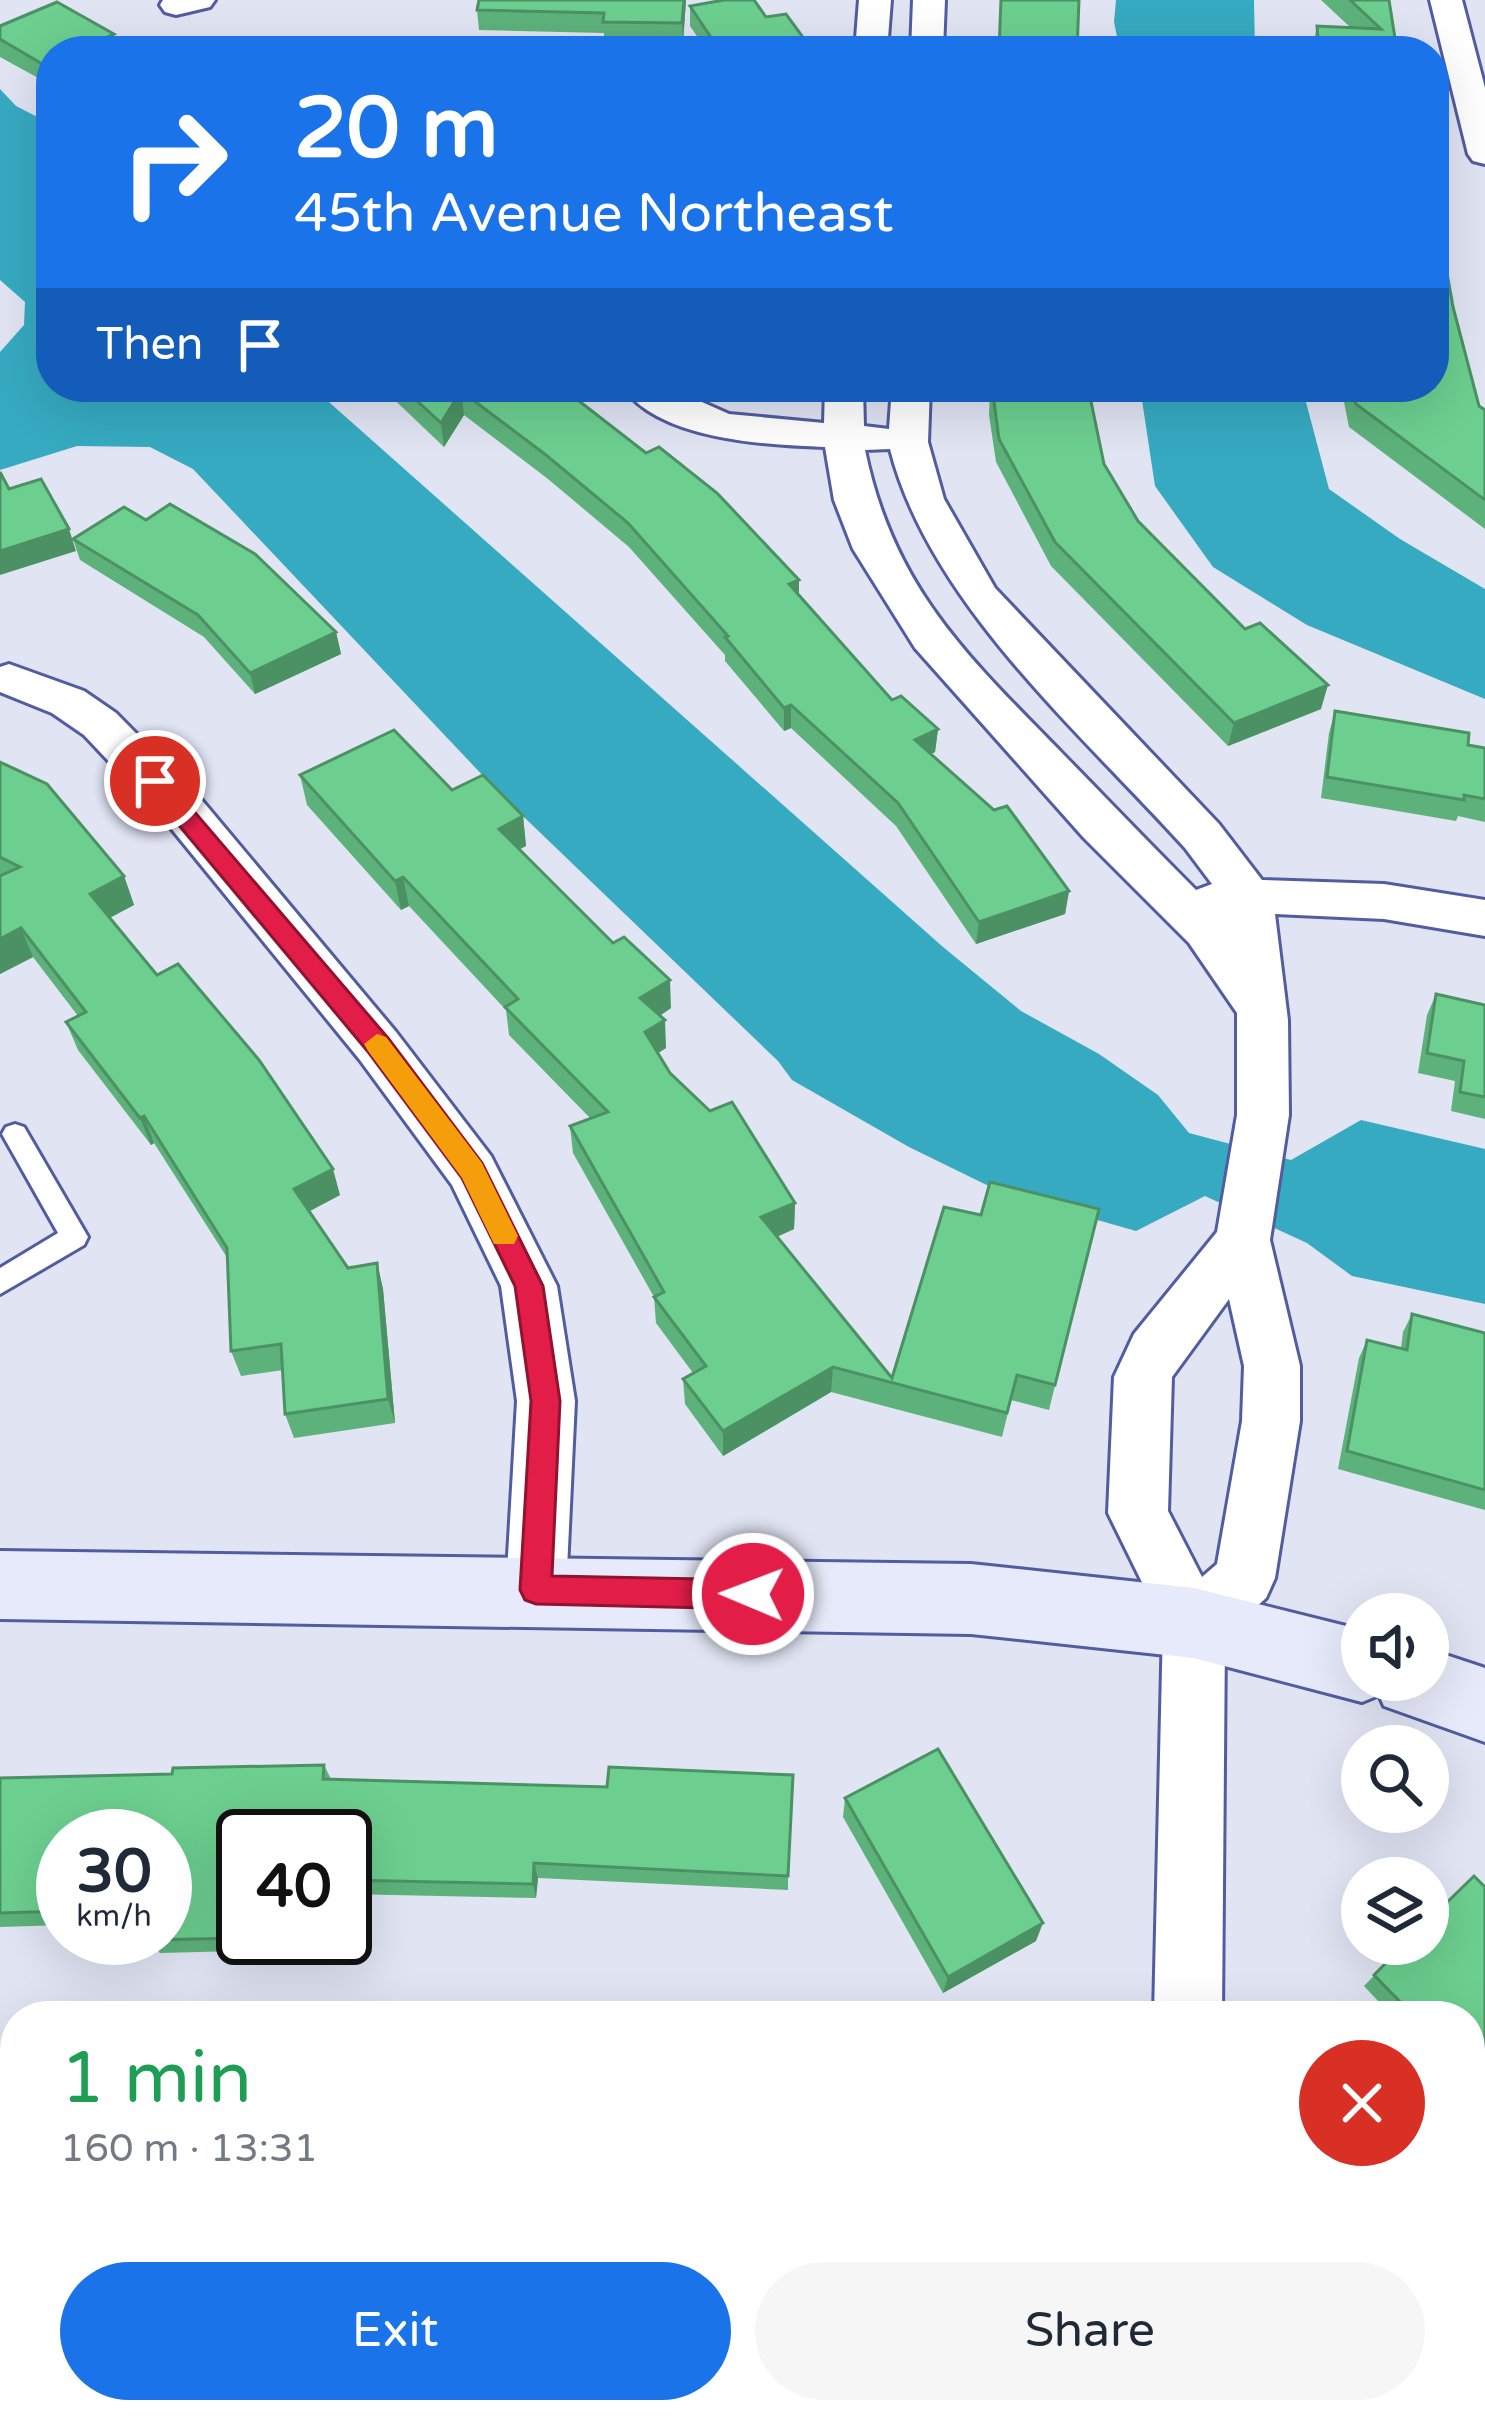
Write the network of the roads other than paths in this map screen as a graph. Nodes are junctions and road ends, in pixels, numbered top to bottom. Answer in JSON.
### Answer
{"nodes":[{"id":1,"x":875,"y":0,"type":"edge"},
{"id":2,"x":929,"y":0,"type":"edge"},
{"id":3,"x":1446,"y":0,"type":"edge"},
{"id":4,"x":872,"y":36,"type":"edge"},
{"id":5,"x":928,"y":36,"type":"edge"},
{"id":6,"x":1485,"y":154,"type":"edge"},
{"id":7,"x":661,"y":402,"type":"edge"},
{"id":8,"x":844,"y":402,"type":"edge"},
{"id":9,"x":910,"y":402,"type":"edge"},
{"id":10,"x":843,"y":435,"type":"junction"},
{"id":11,"x":908,"y":442,"type":"junction"},
{"id":12,"x":9,"y":679,"type":"dead end"},
{"id":13,"x":1249,"y":896,"type":"junction"},
{"id":14,"x":1182,"y":904,"type":"junction"},
{"id":15,"x":1485,"y":918,"type":"edge"},
{"id":16,"x":1263,"y":1021,"type":"junction"},
{"id":17,"x":15,"y":1134,"type":"dead end"},
{"id":18,"x":1243,"y":1240,"type":"junction"},
{"id":19,"x":0,"y":1282,"type":"edge"},
{"id":20,"x":0,"y":1585,"type":"edge"},
{"id":21,"x":536,"y":1590,"type":"junction"},
{"id":22,"x":1193,"y":1623,"type":"junction"},
{"id":23,"x":1341,"y":1661,"type":"edge"},
{"id":24,"x":1449,"y":1693,"type":"edge"},
{"id":25,"x":1485,"y":1705,"type":"edge"},
{"id":26,"x":1188,"y":2001,"type":"edge"}],
"edges":[{"from":1,"to":4,"type":"street"},
{"from":2,"to":5,"type":"street"},
{"from":3,"to":6,"type":"street"},
{"from":7,"to":10,"type":"street"},
{"from":8,"to":10,"type":"street"},
{"from":9,"to":11,"type":"street"},
{"from":10,"to":11,"type":"street"},
{"from":10,"to":14,"type":"street"},
{"from":11,"to":13,"type":"street"},
{"from":12,"to":21,"type":"street"},
{"from":13,"to":14,"type":"street"},
{"from":13,"to":15,"type":"street"},
{"from":13,"to":16,"type":"street"},
{"from":14,"to":16,"type":"street"},
{"from":16,"to":18,"type":"street"},
{"from":17,"to":19,"type":"lane"},
{"from":18,"to":22,"type":"street"},
{"from":18,"to":22,"type":"street"},
{"from":20,"to":21,"type":"street"},
{"from":21,"to":22,"type":"street"},
{"from":22,"to":23,"type":"street"},
{"from":22,"to":26,"type":"street"},
{"from":24,"to":25,"type":"street"}]}
